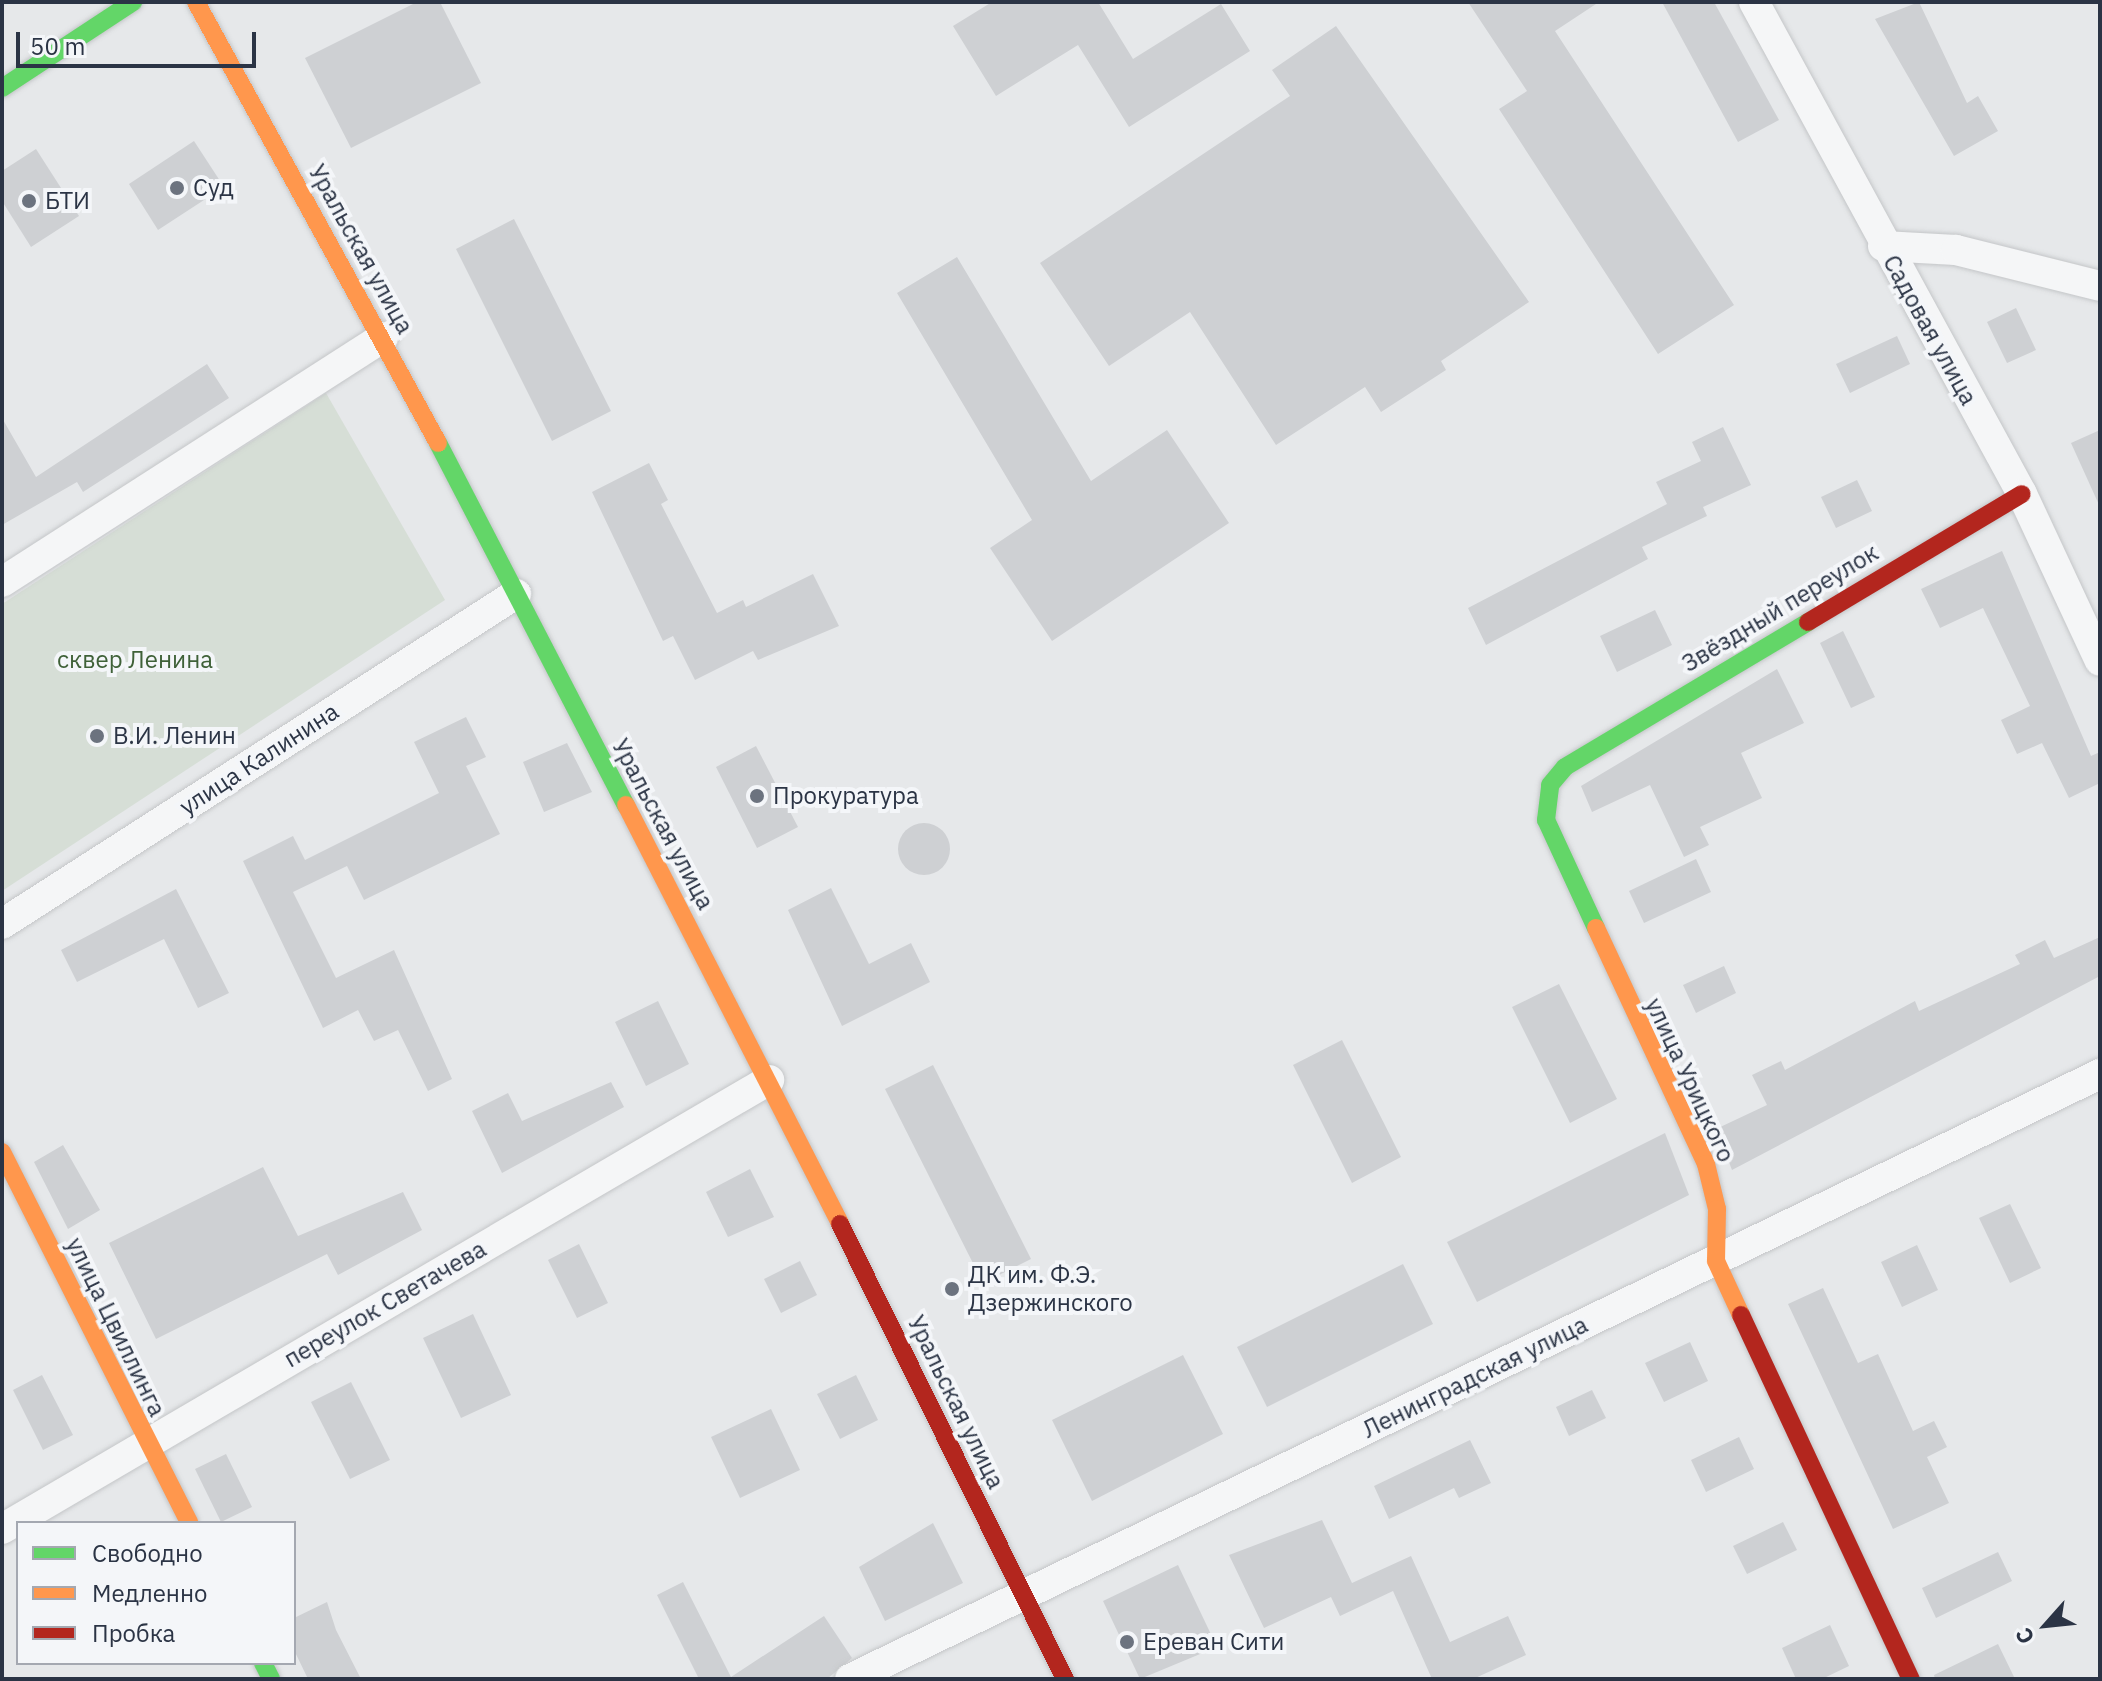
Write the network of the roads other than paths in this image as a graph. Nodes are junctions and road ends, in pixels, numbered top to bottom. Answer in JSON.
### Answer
{"nodes":[{"id":1,"x":133,"y":2,"type":"edge"},
{"id":2,"x":196,"y":2,"type":"edge"},
{"id":3,"x":1754,"y":2,"type":"edge"},
{"id":4,"x":2,"y":88,"type":"edge"},
{"id":5,"x":1883,"y":246,"type":"junction"},
{"id":6,"x":2100,"y":286,"type":"edge"},
{"id":7,"x":383,"y":337,"type":"junction"},
{"id":8,"x":2022,"y":494,"type":"junction"},
{"id":9,"x":2,"y":582,"type":"edge"},
{"id":10,"x":516,"y":594,"type":"junction"},
{"id":11,"x":2100,"y":661,"type":"edge"},
{"id":12,"x":1565,"y":767,"type":"joint"},
{"id":13,"x":2,"y":924,"type":"edge"},
{"id":14,"x":2100,"y":1074,"type":"edge"},
{"id":15,"x":769,"y":1080,"type":"junction"},
{"id":16,"x":2,"y":1152,"type":"edge"},
{"id":17,"x":1716,"y":1261,"type":"junction"},
{"id":18,"x":147,"y":1444,"type":"junction"},
{"id":19,"x":188,"y":1521,"type":"edge"},
{"id":20,"x":2,"y":1529,"type":"edge"},
{"id":21,"x":1025,"y":1594,"type":"junction"},
{"id":22,"x":850,"y":1679,"type":"edge"},
{"id":23,"x":1065,"y":1679,"type":"edge"},
{"id":24,"x":1911,"y":1679,"type":"edge"}],
"edges":[{"from":1,"to":4,"type":"street"},
{"from":2,"to":7,"type":"street","name":"Уральская улица"},
{"from":3,"to":5,"type":"street","name":"Садовая улица"},
{"from":5,"to":6,"type":"street"},
{"from":5,"to":8,"type":"street","name":"Садовая улица"},
{"from":7,"to":9,"type":"street"},
{"from":7,"to":10,"type":"street","name":"Уральская улица"},
{"from":8,"to":11,"type":"street","name":"Садовая улица"},
{"from":8,"to":12,"type":"street","name":"Звёздный переулок"},
{"from":10,"to":13,"type":"street","name":"улица Калинина"},
{"from":10,"to":15,"type":"street","name":"Уральская улица"},
{"from":12,"to":17,"type":"street","name":"улица Урицкого"},
{"from":14,"to":17,"type":"street","name":"Ленинградская улица"},
{"from":15,"to":18,"type":"street","name":"переулок Светачева"},
{"from":15,"to":21,"type":"street","name":"Уральская улица"},
{"from":16,"to":18,"type":"street","name":"улица Цвиллинга"},
{"from":17,"to":21,"type":"street","name":"Ленинградская улица"},
{"from":17,"to":24,"type":"street","name":"улица Урицкого"},
{"from":18,"to":19,"type":"street","name":"улица Цвиллинга"},
{"from":18,"to":20,"type":"street","name":"переулок Светачева"},
{"from":21,"to":22,"type":"street","name":"Ленинградская улица"},
{"from":21,"to":23,"type":"street","name":"Уральская улица"}]}
